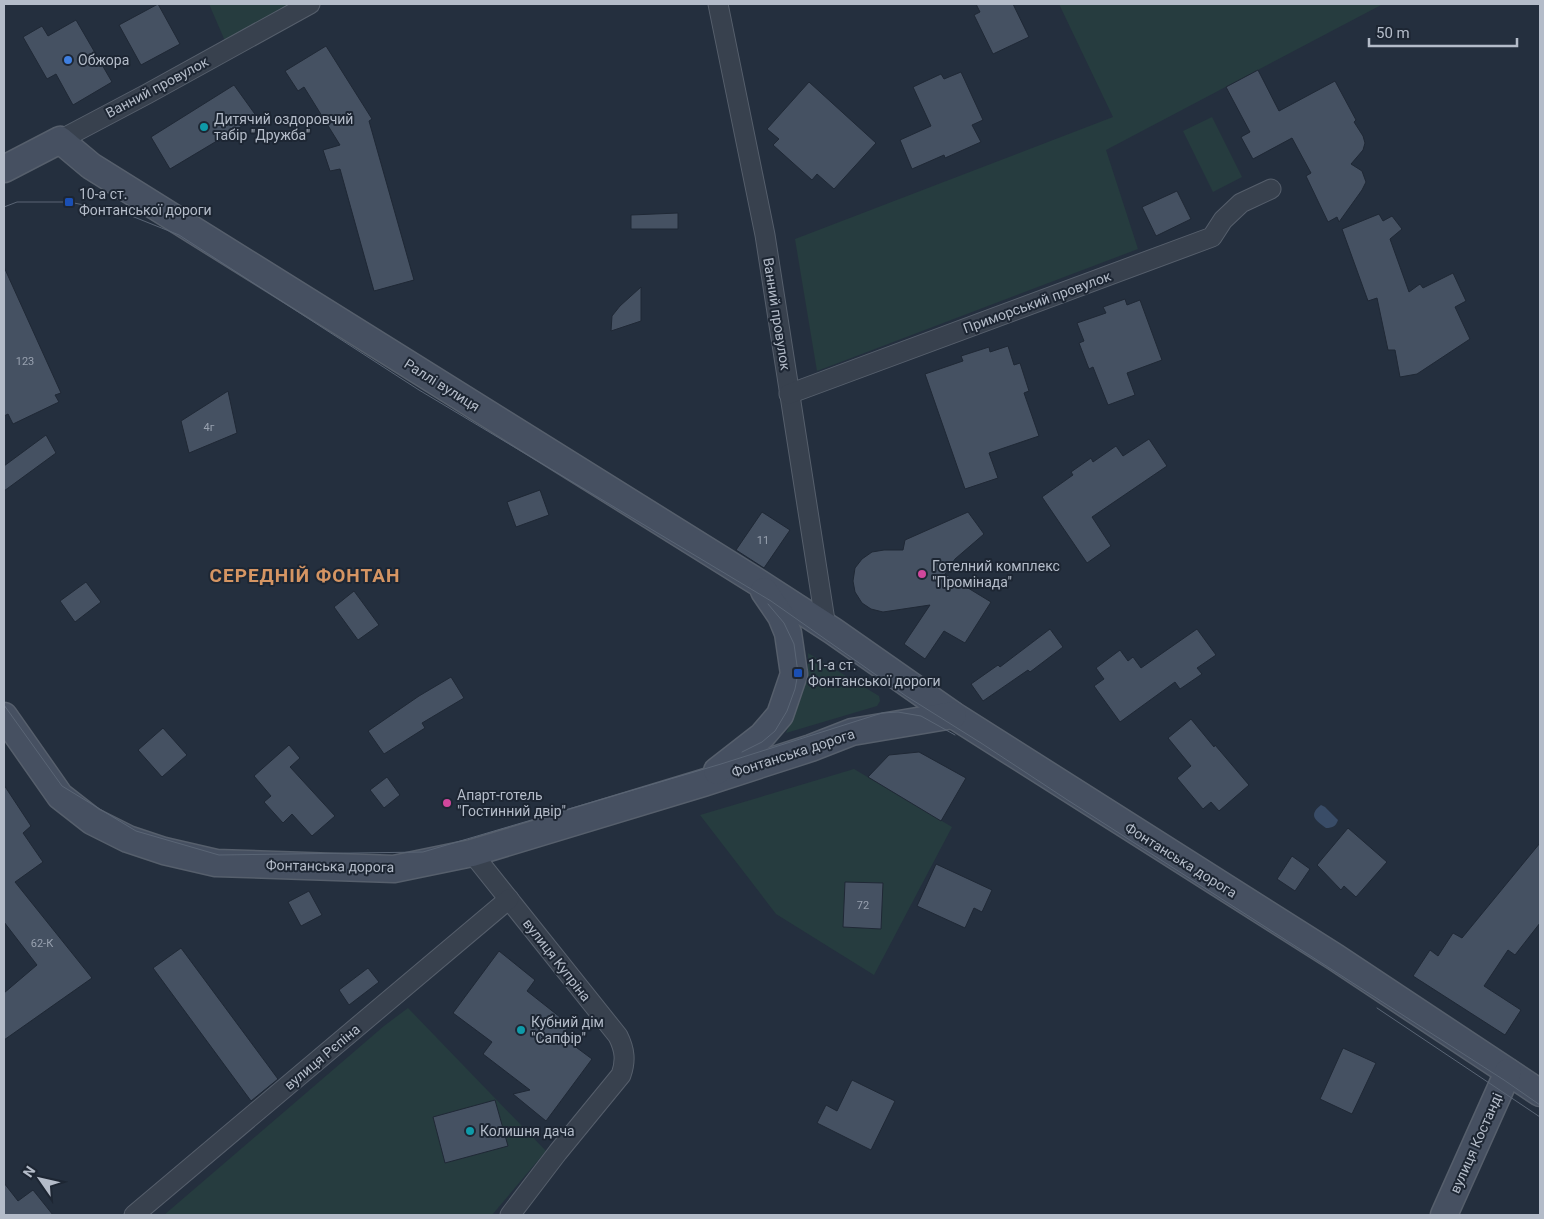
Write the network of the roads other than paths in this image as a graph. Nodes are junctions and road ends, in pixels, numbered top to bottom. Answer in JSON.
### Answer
{"nodes":[{"id":1,"x":310,"y":4,"type":"edge"},
{"id":2,"x":718,"y":4,"type":"edge"},
{"id":3,"x":60,"y":140,"type":"junction"},
{"id":4,"x":4,"y":169,"type":"edge"},
{"id":5,"x":1271,"y":189,"type":"dead end"},
{"id":6,"x":789,"y":394,"type":"junction"},
{"id":7,"x":759,"y":583,"type":"junction"},
{"id":8,"x":826,"y":627,"type":"junction"},
{"id":9,"x":953,"y":715,"type":"junction"},
{"id":10,"x":4,"y":716,"type":"edge"},
{"id":11,"x":703,"y":783,"type":"junction"},
{"id":12,"x":472,"y":853,"type":"junction"},
{"id":13,"x":509,"y":899,"type":"junction"},
{"id":14,"x":1508,"y":1072,"type":"junction"},
{"id":15,"x":1540,"y":1093,"type":"edge"},
{"id":16,"x":134,"y":1215,"type":"edge"},
{"id":17,"x":510,"y":1215,"type":"edge"},
{"id":18,"x":1444,"y":1215,"type":"edge"}],
"edges":[{"from":1,"to":3,"type":"street","name":"Ванний провулок"},
{"from":2,"to":6,"type":"street","name":"Ванний провулок"},
{"from":3,"to":4,"type":"main road","name":"Ванний провулок"},
{"from":3,"to":7,"type":"main road","name":"Раллі вулиця"},
{"from":5,"to":6,"type":"street","name":"Приморський провулок"},
{"from":6,"to":8,"type":"street","name":"Ванний провулок"},
{"from":7,"to":8,"type":"main road","name":"Раллі вулиця"},
{"from":7,"to":11,"type":"main road"},
{"from":8,"to":9,"type":"main road","name":"Раллі вулиця"},
{"from":9,"to":11,"type":"main road","name":"Фонтанська дорога"},
{"from":9,"to":14,"type":"main road","name":"Фонтанська дорога"},
{"from":10,"to":12,"type":"main road","name":"Фонтанська дорога"},
{"from":11,"to":12,"type":"main road","name":"Фонтанська дорога"},
{"from":12,"to":13,"type":"street","name":"вулиця Купріна"},
{"from":13,"to":16,"type":"street","name":"вулиця Рєпіна"},
{"from":13,"to":17,"type":"street","name":"вулиця Купріна"},
{"from":14,"to":15,"type":"main road","name":"Фонтанська дорога"},
{"from":14,"to":18,"type":"main road","name":"вулиця Костанді"}]}
